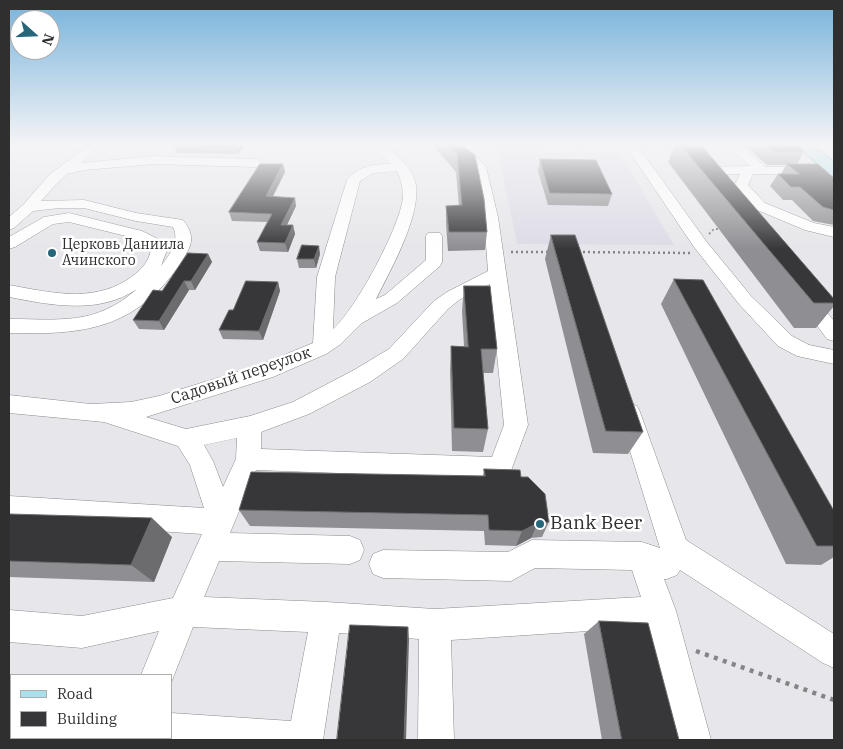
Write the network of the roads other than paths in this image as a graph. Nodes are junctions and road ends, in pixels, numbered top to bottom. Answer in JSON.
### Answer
{"nodes":[{"id":1,"x":54,"y":179,"type":"edge"},
{"id":2,"x":355,"y":179,"type":"edge"},
{"id":3,"x":406,"y":179,"type":"edge"},
{"id":4,"x":483,"y":179,"type":"edge"},
{"id":5,"x":655,"y":179,"type":"edge"},
{"id":6,"x":709,"y":179,"type":"edge"},
{"id":7,"x":746,"y":179,"type":"edge"},
{"id":8,"x":713,"y":184,"type":"edge"},
{"id":9,"x":29,"y":207,"type":"junction"},
{"id":10,"x":9,"y":225,"type":"edge"},
{"id":11,"x":834,"y":232,"type":"edge"},
{"id":12,"x":434,"y":236,"type":"dead end"},
{"id":13,"x":9,"y":244,"type":"edge"},
{"id":14,"x":496,"y":264,"type":"junction"},
{"id":15,"x":798,"y":289,"type":"edge"},
{"id":16,"x":9,"y":291,"type":"edge"},
{"id":17,"x":355,"y":318,"type":"junction"},
{"id":18,"x":9,"y":326,"type":"edge"},
{"id":19,"x":834,"y":334,"type":"edge"},
{"id":20,"x":323,"y":346,"type":"junction"},
{"id":21,"x":834,"y":357,"type":"edge"},
{"id":22,"x":622,"y":390,"type":"edge"},
{"id":23,"x":9,"y":404,"type":"edge"},
{"id":24,"x":104,"y":414,"type":"junction"},
{"id":25,"x":250,"y":426,"type":"junction"},
{"id":26,"x":186,"y":439,"type":"junction"},
{"id":27,"x":248,"y":459,"type":"junction"},
{"id":28,"x":9,"y":508,"type":"edge"},
{"id":29,"x":216,"y":534,"type":"junction"},
{"id":30,"x":350,"y":550,"type":"dead end"},
{"id":31,"x":675,"y":550,"type":"junction"},
{"id":32,"x":642,"y":556,"type":"junction"},
{"id":33,"x":383,"y":564,"type":"dead end"},
{"id":34,"x":183,"y":611,"type":"junction"},
{"id":35,"x":661,"y":611,"type":"junction"},
{"id":36,"x":326,"y":617,"type":"junction"},
{"id":37,"x":435,"y":625,"type":"junction"},
{"id":38,"x":9,"y":626,"type":"edge"},
{"id":39,"x":834,"y":652,"type":"edge"},
{"id":40,"x":158,"y":674,"type":"edge"},
{"id":41,"x":172,"y":730,"type":"edge"},
{"id":42,"x":305,"y":740,"type":"edge"},
{"id":43,"x":436,"y":740,"type":"edge"},
{"id":44,"x":693,"y":740,"type":"edge"}],
"edges":[{"from":1,"to":9,"type":"street"},
{"from":2,"to":20,"type":"street"},
{"from":3,"to":17,"type":"street","name":"Садовый переулок"},
{"from":4,"to":14,"type":"street"},
{"from":5,"to":21,"type":"street"},
{"from":6,"to":8,"type":"street"},
{"from":7,"to":11,"type":"street"},
{"from":9,"to":10,"type":"street"},
{"from":9,"to":18,"type":"street"},
{"from":12,"to":17,"type":"street"},
{"from":13,"to":16,"type":"street"},
{"from":14,"to":25,"type":"street"},
{"from":14,"to":27,"type":"street"},
{"from":15,"to":19,"type":"street"},
{"from":17,"to":20,"type":"street","name":"Садовый переулок"},
{"from":20,"to":24,"type":"street","name":"Садовый переулок"},
{"from":22,"to":31,"type":"street"},
{"from":23,"to":24,"type":"street","name":"Садовый переулок"},
{"from":24,"to":26,"type":"street"},
{"from":25,"to":26,"type":"street"},
{"from":25,"to":27,"type":"street"},
{"from":26,"to":29,"type":"street"},
{"from":27,"to":29,"type":"street"},
{"from":28,"to":29,"type":"street"},
{"from":29,"to":30,"type":"street"},
{"from":29,"to":34,"type":"street"},
{"from":31,"to":32,"type":"street"},
{"from":31,"to":39,"type":"street"},
{"from":32,"to":33,"type":"street"},
{"from":32,"to":35,"type":"street"},
{"from":34,"to":36,"type":"street"},
{"from":34,"to":38,"type":"street"},
{"from":34,"to":40,"type":"street"},
{"from":35,"to":37,"type":"street"},
{"from":35,"to":44,"type":"street"},
{"from":36,"to":37,"type":"street"},
{"from":36,"to":42,"type":"street"},
{"from":37,"to":43,"type":"street"},
{"from":41,"to":42,"type":"street"}]}
